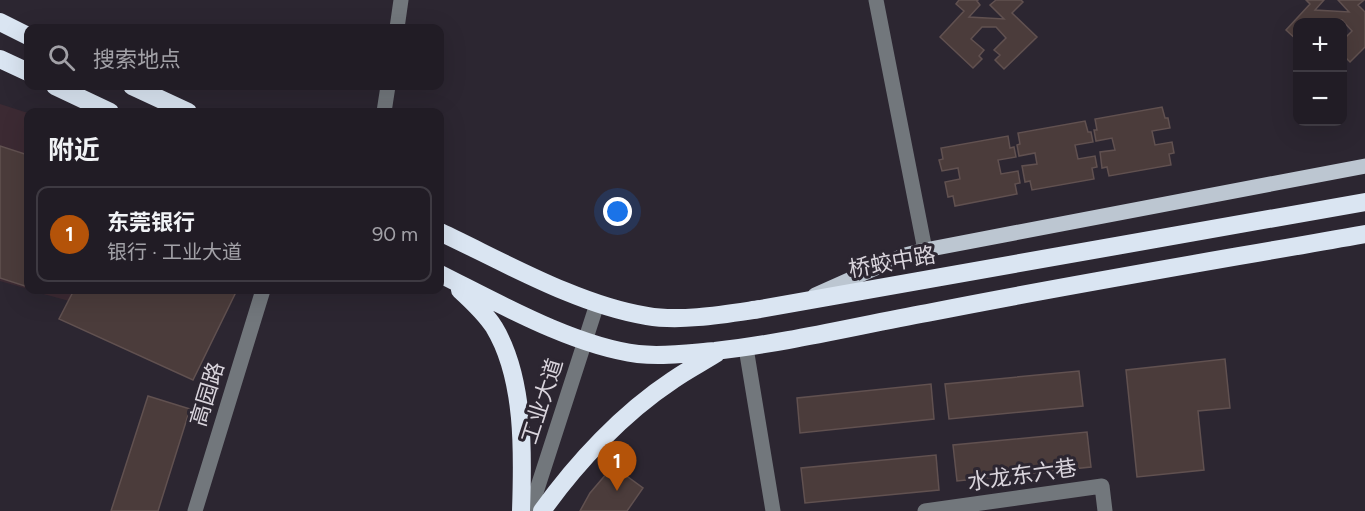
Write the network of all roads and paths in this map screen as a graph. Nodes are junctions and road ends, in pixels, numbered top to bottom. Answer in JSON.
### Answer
{"nodes":[{"id":1,"x":401,"y":0,"type":"edge"},
{"id":2,"x":876,"y":0,"type":"edge"},
{"id":3,"x":0,"y":22,"type":"edge"},
{"id":4,"x":398,"y":24,"type":"edge"},
{"id":5,"x":24,"y":34,"type":"edge"},
{"id":6,"x":0,"y":59,"type":"edge"},
{"id":7,"x":24,"y":70,"type":"edge"},
{"id":8,"x":63,"y":90,"type":"edge"},
{"id":9,"x":141,"y":90,"type":"edge"},
{"id":10,"x":387,"y":90,"type":"edge"},
{"id":11,"x":102,"y":108,"type":"edge"},
{"id":12,"x":179,"y":108,"type":"edge"},
{"id":13,"x":385,"y":108,"type":"edge"},
{"id":14,"x":1365,"y":166,"type":"edge"},
{"id":15,"x":1365,"y":202,"type":"edge"},
{"id":16,"x":444,"y":234,"type":"edge"},
{"id":17,"x":1365,"y":234,"type":"edge"},
{"id":18,"x":926,"y":250,"type":"junction"},
{"id":19,"x":444,"y":276,"type":"edge"},
{"id":20,"x":444,"y":278,"type":"edge"},
{"id":21,"x":262,"y":294,"type":"edge"},
{"id":22,"x":799,"y":302,"type":"junction"},
{"id":23,"x":597,"y":304,"type":"junction"},
{"id":24,"x":585,"y":341,"type":"junction"},
{"id":25,"x":746,"y":348,"type":"junction"},
{"id":26,"x":723,"y":350,"type":"junction"},
{"id":27,"x":195,"y":511,"type":"edge"},
{"id":28,"x":521,"y":511,"type":"edge"},
{"id":29,"x":530,"y":511,"type":"edge"},
{"id":30,"x":542,"y":511,"type":"edge"},
{"id":31,"x":773,"y":511,"type":"edge"},
{"id":32,"x":925,"y":511,"type":"edge"},
{"id":33,"x":1105,"y":511,"type":"edge"}],
"edges":[{"from":1,"to":4,"type":"street"},
{"from":2,"to":18,"type":"street"},
{"from":3,"to":5,"type":"highway"},
{"from":6,"to":7,"type":"highway"},
{"from":8,"to":11,"type":"highway"},
{"from":9,"to":12,"type":"highway"},
{"from":10,"to":13,"type":"street"},
{"from":14,"to":18,"type":"main road"},
{"from":15,"to":22,"type":"highway","name":"桥蛟中路"},
{"from":16,"to":23,"type":"highway","name":"桥蛟中路"},
{"from":17,"to":25,"type":"highway"},
{"from":18,"to":22,"type":"main road"},
{"from":19,"to":24,"type":"highway"},
{"from":20,"to":28,"type":"highway"},
{"from":21,"to":27,"type":"street","name":"高园路"},
{"from":22,"to":23,"type":"highway","name":"桥蛟中路"},
{"from":23,"to":24,"type":"street","name":"工业大道"},
{"from":24,"to":26,"type":"highway"},
{"from":24,"to":29,"type":"street","name":"工业大道"},
{"from":25,"to":26,"type":"highway"},
{"from":25,"to":31,"type":"street"},
{"from":26,"to":30,"type":"highway"},
{"from":32,"to":33,"type":"street","name":"水龙东六巷"}]}
